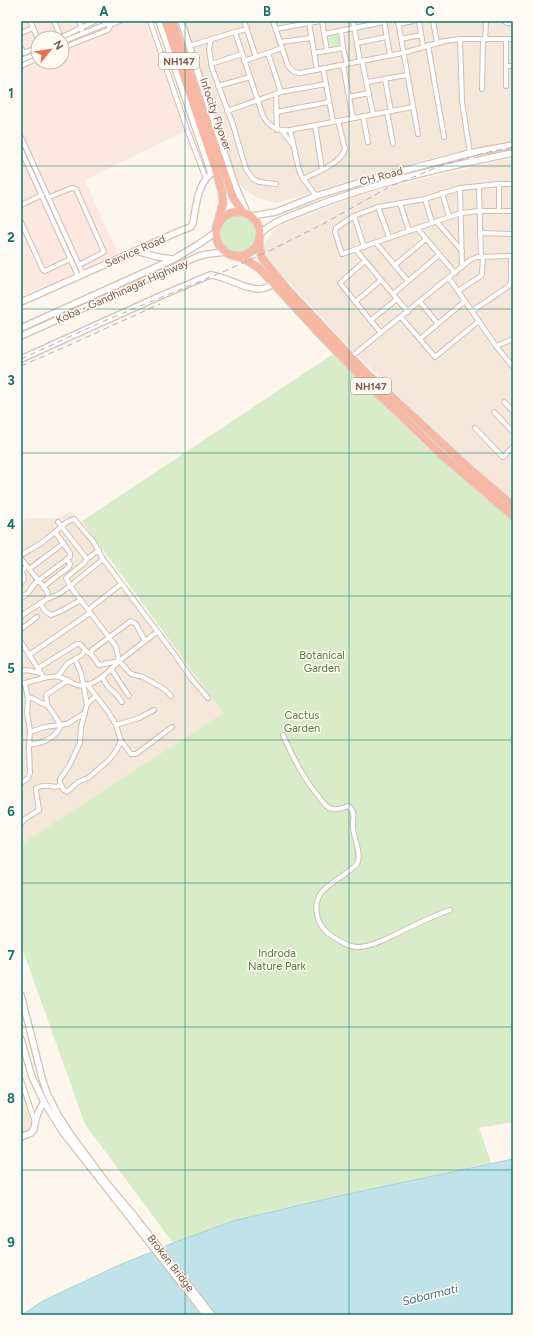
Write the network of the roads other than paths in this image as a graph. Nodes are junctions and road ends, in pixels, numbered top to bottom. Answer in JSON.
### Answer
{"nodes":[{"id":1,"x":30,"y":21,"type":"edge"},
{"id":2,"x":79,"y":21,"type":"edge"},
{"id":3,"x":95,"y":21,"type":"edge"},
{"id":4,"x":120,"y":21,"type":"edge"},
{"id":5,"x":150,"y":21,"type":"edge"},
{"id":6,"x":159,"y":21,"type":"edge"},
{"id":7,"x":165,"y":21,"type":"edge"},
{"id":8,"x":172,"y":21,"type":"edge"},
{"id":9,"x":181,"y":21,"type":"edge"},
{"id":10,"x":244,"y":21,"type":"edge"},
{"id":11,"x":273,"y":21,"type":"edge"},
{"id":12,"x":321,"y":21,"type":"edge"},
{"id":13,"x":353,"y":21,"type":"edge"},
{"id":14,"x":413,"y":21,"type":"edge"},
{"id":15,"x":419,"y":21,"type":"edge"},
{"id":16,"x":433,"y":21,"type":"edge"},
{"id":17,"x":486,"y":21,"type":"edge"},
{"id":18,"x":504,"y":21,"type":"edge"},
{"id":19,"x":105,"y":22,"type":"edge"},
{"id":20,"x":384,"y":22,"type":"edge"},
{"id":21,"x":292,"y":23,"type":"edge"},
{"id":22,"x":309,"y":23,"type":"junction"},
{"id":23,"x":398,"y":23,"type":"edge"},
{"id":24,"x":513,"y":23,"type":"edge"},
{"id":25,"x":112,"y":24,"type":"junction"},
{"id":26,"x":33,"y":28,"type":"joint"},
{"id":27,"x":82,"y":28,"type":"junction"},
{"id":28,"x":354,"y":28,"type":"junction"},
{"id":29,"x":246,"y":29,"type":"junction"},
{"id":30,"x":276,"y":29,"type":"junction"},
{"id":31,"x":108,"y":30,"type":"junction"},
{"id":32,"x":341,"y":31,"type":"junction"},
{"id":33,"x":235,"y":32,"type":"junction"},
{"id":34,"x":21,"y":33,"type":"edge"},
{"id":35,"x":84,"y":33,"type":"junction"},
{"id":36,"x":324,"y":34,"type":"junction"},
{"id":37,"x":70,"y":35,"type":"edge"},
{"id":38,"x":421,"y":35,"type":"junction"},
{"id":39,"x":70,"y":37,"type":"edge"},
{"id":40,"x":386,"y":37,"type":"junction"},
{"id":41,"x":87,"y":38,"type":"junction"},
{"id":42,"x":312,"y":38,"type":"junction"},
{"id":43,"x":211,"y":39,"type":"junction"},
{"id":44,"x":401,"y":39,"type":"junction"},
{"id":45,"x":460,"y":39,"type":"junction"},
{"id":46,"x":484,"y":40,"type":"junction"},
{"id":47,"x":506,"y":40,"type":"junction"},
{"id":48,"x":513,"y":40,"type":"edge"},
{"id":49,"x":280,"y":42,"type":"junction"},
{"id":50,"x":357,"y":43,"type":"junction"},
{"id":51,"x":437,"y":43,"type":"junction"},
{"id":52,"x":70,"y":45,"type":"edge"},
{"id":53,"x":189,"y":46,"type":"junction"},
{"id":54,"x":426,"y":46,"type":"junction"},
{"id":55,"x":21,"y":48,"type":"edge"},
{"id":56,"x":282,"y":48,"type":"junction"},
{"id":57,"x":343,"y":48,"type":"junction"},
{"id":58,"x":30,"y":50,"type":"edge"},
{"id":59,"x":327,"y":50,"type":"junction"},
{"id":60,"x":268,"y":53,"type":"junction"},
{"id":61,"x":314,"y":53,"type":"junction"},
{"id":62,"x":403,"y":53,"type":"junction"},
{"id":63,"x":242,"y":54,"type":"junction"},
{"id":64,"x":390,"y":55,"type":"junction"},
{"id":65,"x":256,"y":57,"type":"junction"},
{"id":66,"x":244,"y":61,"type":"junction"},
{"id":67,"x":361,"y":61,"type":"junction"},
{"id":68,"x":211,"y":64,"type":"junction"},
{"id":69,"x":345,"y":64,"type":"junction"},
{"id":70,"x":506,"y":66,"type":"junction"},
{"id":71,"x":513,"y":66,"type":"edge"},
{"id":72,"x":323,"y":68,"type":"junction"},
{"id":73,"x":317,"y":70,"type":"junction"},
{"id":74,"x":407,"y":75,"type":"junction"},
{"id":75,"x":250,"y":77,"type":"junction"},
{"id":76,"x":385,"y":79,"type":"junction"},
{"id":77,"x":366,"y":82,"type":"junction"},
{"id":78,"x":326,"y":84,"type":"junction"},
{"id":79,"x":218,"y":86,"type":"junction"},
{"id":80,"x":506,"y":86,"type":"dead end"},
{"id":81,"x":482,"y":89,"type":"dead end"},
{"id":82,"x":279,"y":93,"type":"junction"},
{"id":83,"x":369,"y":93,"type":"junction"},
{"id":84,"x":349,"y":97,"type":"junction"},
{"id":85,"x":196,"y":100,"type":"junction"},
{"id":86,"x":258,"y":100,"type":"junction"},
{"id":87,"x":329,"y":102,"type":"junction"},
{"id":88,"x":413,"y":107,"type":"junction"},
{"id":89,"x":227,"y":111,"type":"junction"},
{"id":90,"x":389,"y":111,"type":"junction"},
{"id":91,"x":276,"y":112,"type":"junction"},
{"id":92,"x":373,"y":114,"type":"junction"},
{"id":93,"x":363,"y":116,"type":"junction"},
{"id":94,"x":353,"y":118,"type":"junction"},
{"id":95,"x":338,"y":121,"type":"junction"},
{"id":96,"x":333,"y":122,"type":"junction"},
{"id":97,"x":315,"y":126,"type":"junction"},
{"id":98,"x":279,"y":130,"type":"junction"},
{"id":99,"x":290,"y":130,"type":"junction"},
{"id":100,"x":418,"y":134,"type":"dead end"},
{"id":101,"x":21,"y":137,"type":"edge"},
{"id":102,"x":444,"y":137,"type":"dead end"},
{"id":103,"x":368,"y":142,"type":"dead end"},
{"id":104,"x":393,"y":144,"type":"dead end"},
{"id":105,"x":293,"y":145,"type":"junction"},
{"id":106,"x":513,"y":145,"type":"edge"},
{"id":107,"x":21,"y":150,"type":"edge"},
{"id":108,"x":470,"y":153,"type":"junction"},
{"id":109,"x":513,"y":153,"type":"edge"},
{"id":110,"x":472,"y":161,"type":"junction"},
{"id":111,"x":322,"y":169,"type":"junction"},
{"id":112,"x":214,"y":172,"type":"junction"},
{"id":113,"x":206,"y":178,"type":"junction"},
{"id":114,"x":303,"y":179,"type":"junction"},
{"id":115,"x":276,"y":184,"type":"dead end"},
{"id":116,"x":499,"y":184,"type":"junction"},
{"id":117,"x":513,"y":184,"type":"edge"},
{"id":118,"x":479,"y":186,"type":"junction"},
{"id":119,"x":460,"y":188,"type":"junction"},
{"id":120,"x":442,"y":193,"type":"junction"},
{"id":121,"x":42,"y":196,"type":"junction"},
{"id":122,"x":48,"y":196,"type":"junction"},
{"id":123,"x":316,"y":196,"type":"junction"},
{"id":124,"x":425,"y":200,"type":"junction"},
{"id":125,"x":400,"y":203,"type":"junction"},
{"id":126,"x":21,"y":205,"type":"edge"},
{"id":127,"x":378,"y":207,"type":"junction"},
{"id":128,"x":479,"y":211,"type":"junction"},
{"id":129,"x":499,"y":211,"type":"junction"},
{"id":130,"x":513,"y":211,"type":"edge"},
{"id":131,"x":461,"y":213,"type":"junction"},
{"id":132,"x":247,"y":215,"type":"junction"},
{"id":133,"x":354,"y":216,"type":"junction"},
{"id":134,"x":449,"y":216,"type":"junction"},
{"id":135,"x":21,"y":222,"type":"edge"},
{"id":136,"x":434,"y":222,"type":"junction"},
{"id":137,"x":417,"y":228,"type":"junction"},
{"id":138,"x":216,"y":230,"type":"junction"},
{"id":139,"x":409,"y":231,"type":"junction"},
{"id":140,"x":480,"y":234,"type":"junction"},
{"id":141,"x":513,"y":234,"type":"edge"},
{"id":142,"x":259,"y":237,"type":"junction"},
{"id":143,"x":389,"y":237,"type":"junction"},
{"id":144,"x":426,"y":239,"type":"junction"},
{"id":145,"x":154,"y":242,"type":"junction"},
{"id":146,"x":376,"y":242,"type":"junction"},
{"id":147,"x":364,"y":247,"type":"junction"},
{"id":148,"x":136,"y":250,"type":"junction"},
{"id":149,"x":356,"y":250,"type":"junction"},
{"id":150,"x":462,"y":251,"type":"junction"},
{"id":151,"x":229,"y":254,"type":"junction"},
{"id":152,"x":439,"y":255,"type":"junction"},
{"id":153,"x":155,"y":256,"type":"junction"},
{"id":154,"x":512,"y":256,"type":"edge"},
{"id":155,"x":482,"y":257,"type":"junction"},
{"id":156,"x":174,"y":259,"type":"junction"},
{"id":157,"x":70,"y":260,"type":"junction"},
{"id":158,"x":365,"y":261,"type":"junction"},
{"id":159,"x":79,"y":265,"type":"junction"},
{"id":160,"x":395,"y":265,"type":"junction"},
{"id":161,"x":462,"y":267,"type":"junction"},
{"id":162,"x":455,"y":273,"type":"junction"},
{"id":163,"x":80,"y":275,"type":"junction"},
{"id":164,"x":449,"y":278,"type":"junction"},
{"id":165,"x":381,"y":280,"type":"junction"},
{"id":166,"x":408,"y":281,"type":"junction"},
{"id":167,"x":274,"y":284,"type":"junction"},
{"id":168,"x":458,"y":291,"type":"junction"},
{"id":169,"x":393,"y":294,"type":"junction"},
{"id":170,"x":397,"y":299,"type":"junction"},
{"id":171,"x":465,"y":301,"type":"junction"},
{"id":172,"x":21,"y":302,"type":"edge"},
{"id":173,"x":355,"y":302,"type":"junction"},
{"id":174,"x":420,"y":302,"type":"junction"},
{"id":175,"x":472,"y":311,"type":"junction"},
{"id":176,"x":408,"y":312,"type":"junction"},
{"id":177,"x":401,"y":317,"type":"junction"},
{"id":178,"x":371,"y":320,"type":"junction"},
{"id":179,"x":478,"y":321,"type":"junction"},
{"id":180,"x":438,"y":324,"type":"junction"},
{"id":181,"x":21,"y":328,"type":"edge"},
{"id":182,"x":381,"y":333,"type":"junction"},
{"id":183,"x":21,"y":336,"type":"edge"},
{"id":184,"x":420,"y":339,"type":"junction"},
{"id":185,"x":513,"y":339,"type":"edge"},
{"id":186,"x":496,"y":346,"type":"junction"},
{"id":187,"x":351,"y":357,"type":"junction"},
{"id":188,"x":21,"y":359,"type":"edge"},
{"id":189,"x":513,"y":367,"type":"edge"},
{"id":190,"x":504,"y":402,"type":"dead end"},
{"id":191,"x":513,"y":411,"type":"edge"},
{"id":192,"x":494,"y":412,"type":"dead end"},
{"id":193,"x":474,"y":428,"type":"dead end"},
{"id":194,"x":513,"y":432,"type":"edge"},
{"id":195,"x":513,"y":447,"type":"edge"},
{"id":196,"x":513,"y":506,"type":"edge"},
{"id":197,"x":513,"y":516,"type":"edge"},
{"id":198,"x":60,"y":524,"type":"junction"},
{"id":199,"x":55,"y":532,"type":"junction"},
{"id":200,"x":64,"y":543,"type":"junction"},
{"id":201,"x":99,"y":550,"type":"junction"},
{"id":202,"x":21,"y":555,"type":"edge"},
{"id":203,"x":87,"y":558,"type":"junction"},
{"id":204,"x":21,"y":559,"type":"edge"},
{"id":205,"x":67,"y":559,"type":"junction"},
{"id":206,"x":103,"y":559,"type":"junction"},
{"id":207,"x":28,"y":568,"type":"junction"},
{"id":208,"x":38,"y":581,"type":"junction"},
{"id":209,"x":21,"y":583,"type":"edge"},
{"id":210,"x":121,"y":584,"type":"junction"},
{"id":211,"x":70,"y":586,"type":"junction"},
{"id":212,"x":43,"y":587,"type":"junction"},
{"id":213,"x":21,"y":598,"type":"edge"},
{"id":214,"x":46,"y":598,"type":"junction"},
{"id":215,"x":81,"y":600,"type":"junction"},
{"id":216,"x":40,"y":603,"type":"junction"},
{"id":217,"x":89,"y":611,"type":"junction"},
{"id":218,"x":21,"y":616,"type":"edge"},
{"id":219,"x":37,"y":617,"type":"dead end"},
{"id":220,"x":21,"y":629,"type":"edge"},
{"id":221,"x":157,"y":632,"type":"junction"},
{"id":222,"x":109,"y":638,"type":"junction"},
{"id":223,"x":145,"y":641,"type":"junction"},
{"id":224,"x":21,"y":642,"type":"edge"},
{"id":225,"x":23,"y":649,"type":"edge"},
{"id":226,"x":85,"y":650,"type":"junction"},
{"id":227,"x":91,"y":654,"type":"junction"},
{"id":228,"x":29,"y":655,"type":"junction"},
{"id":229,"x":75,"y":659,"type":"junction"},
{"id":230,"x":119,"y":661,"type":"junction"},
{"id":231,"x":38,"y":668,"type":"junction"},
{"id":232,"x":111,"y":669,"type":"junction"},
{"id":233,"x":21,"y":671,"type":"edge"},
{"id":234,"x":41,"y":673,"type":"junction"},
{"id":235,"x":58,"y":676,"type":"junction"},
{"id":236,"x":102,"y":677,"type":"junction"},
{"id":237,"x":44,"y":678,"type":"junction"},
{"id":238,"x":68,"y":680,"type":"junction"},
{"id":239,"x":23,"y":684,"type":"edge"},
{"id":240,"x":87,"y":684,"type":"junction"},
{"id":241,"x":82,"y":686,"type":"junction"},
{"id":242,"x":96,"y":696,"type":"junction"},
{"id":243,"x":129,"y":696,"type":"dead end"},
{"id":244,"x":171,"y":696,"type":"dead end"},
{"id":245,"x":28,"y":697,"type":"junction"},
{"id":246,"x":208,"y":698,"type":"dead end"},
{"id":247,"x":122,"y":702,"type":"dead end"},
{"id":248,"x":87,"y":704,"type":"junction"},
{"id":249,"x":47,"y":705,"type":"junction"},
{"id":250,"x":154,"y":710,"type":"dead end"},
{"id":251,"x":85,"y":713,"type":"junction"},
{"id":252,"x":61,"y":726,"type":"junction"},
{"id":253,"x":116,"y":726,"type":"junction"},
{"id":254,"x":172,"y":727,"type":"dead end"},
{"id":255,"x":30,"y":732,"type":"junction"},
{"id":256,"x":283,"y":735,"type":"dead end"},
{"id":257,"x":121,"y":741,"type":"junction"},
{"id":258,"x":29,"y":745,"type":"junction"},
{"id":259,"x":21,"y":783,"type":"edge"},
{"id":260,"x":60,"y":786,"type":"junction"},
{"id":261,"x":21,"y":824,"type":"edge"},
{"id":262,"x":450,"y":910,"type":"dead end"},
{"id":263,"x":21,"y":995,"type":"edge"},
{"id":264,"x":23,"y":1010,"type":"edge"},
{"id":265,"x":21,"y":1039,"type":"edge"},
{"id":266,"x":21,"y":1080,"type":"edge"},
{"id":267,"x":44,"y":1102,"type":"junction"},
{"id":268,"x":34,"y":1122,"type":"junction"},
{"id":269,"x":34,"y":1129,"type":"junction"},
{"id":270,"x":21,"y":1133,"type":"edge"},
{"id":271,"x":21,"y":1137,"type":"edge"},
{"id":272,"x":129,"y":1213,"type":"junction"},
{"id":273,"x":206,"y":1315,"type":"edge"},
{"id":274,"x":212,"y":1315,"type":"edge"}],
"edges":[{"from":1,"to":26,"type":"street"},
{"from":2,"to":27,"type":"street"},
{"from":3,"to":27,"type":"street"},
{"from":4,"to":25,"type":"street"},
{"from":5,"to":113,"type":"street"},
{"from":6,"to":112,"type":"street"},
{"from":7,"to":85,"type":"highway","name":"Infocity Flyover","number":"NH147"},
{"from":8,"to":85,"type":"highway","name":"Infocity Flyover","number":"NH147"},
{"from":9,"to":53,"type":"street"},
{"from":10,"to":29,"type":"street"},
{"from":11,"to":30,"type":"street"},
{"from":12,"to":22,"type":"street"},
{"from":12,"to":36,"type":"street"},
{"from":13,"to":28,"type":"street"},
{"from":14,"to":23,"type":"street"},
{"from":15,"to":38,"type":"street"},
{"from":16,"to":51,"type":"street"},
{"from":17,"to":46,"type":"street"},
{"from":18,"to":24,"type":"street"},
{"from":19,"to":25,"type":"street"},
{"from":19,"to":31,"type":"street"},
{"from":19,"to":35,"type":"street"},
{"from":20,"to":28,"type":"street"},
{"from":20,"to":40,"type":"street"},
{"from":21,"to":22,"type":"street"},
{"from":21,"to":30,"type":"street"},
{"from":22,"to":42,"type":"street"},
{"from":23,"to":44,"type":"street"},
{"from":25,"to":31,"type":"street"},
{"from":26,"to":34,"type":"street"},
{"from":27,"to":35,"type":"street"},
{"from":27,"to":37,"type":"street"},
{"from":28,"to":32,"type":"street"},
{"from":28,"to":50,"type":"street"},
{"from":29,"to":33,"type":"street"},
{"from":29,"to":65,"type":"street"},
{"from":30,"to":49,"type":"street"},
{"from":31,"to":41,"type":"street"},
{"from":32,"to":36,"type":"street"},
{"from":32,"to":57,"type":"street"},
{"from":33,"to":43,"type":"street"},
{"from":33,"to":63,"type":"street"},
{"from":35,"to":39,"type":"street"},
{"from":35,"to":41,"type":"street"},
{"from":36,"to":59,"type":"street"},
{"from":38,"to":44,"type":"street"},
{"from":38,"to":54,"type":"street"},
{"from":40,"to":50,"type":"street"},
{"from":40,"to":64,"type":"street"},
{"from":41,"to":52,"type":"street"},
{"from":42,"to":49,"type":"street"},
{"from":42,"to":61,"type":"street"},
{"from":43,"to":53,"type":"street"},
{"from":43,"to":68,"type":"street"},
{"from":44,"to":62,"type":"street"},
{"from":45,"to":46,"type":"street"},
{"from":45,"to":51,"type":"street"},
{"from":45,"to":108,"type":"street"},
{"from":46,"to":47,"type":"street"},
{"from":46,"to":81,"type":"street"},
{"from":47,"to":48,"type":"street"},
{"from":47,"to":70,"type":"street"},
{"from":49,"to":56,"type":"street"},
{"from":50,"to":67,"type":"street"},
{"from":51,"to":54,"type":"street"},
{"from":53,"to":132,"type":"street"},
{"from":54,"to":62,"type":"street"},
{"from":54,"to":102,"type":"street"},
{"from":55,"to":58,"type":"street"},
{"from":56,"to":60,"type":"street"},
{"from":56,"to":73,"type":"street"},
{"from":57,"to":59,"type":"street"},
{"from":57,"to":69,"type":"street"},
{"from":59,"to":61,"type":"street"},
{"from":60,"to":65,"type":"street"},
{"from":60,"to":82,"type":"street"},
{"from":61,"to":73,"type":"street"},
{"from":62,"to":64,"type":"street"},
{"from":62,"to":74,"type":"street"},
{"from":63,"to":66,"type":"street"},
{"from":63,"to":68,"type":"street"},
{"from":64,"to":67,"type":"street"},
{"from":65,"to":66,"type":"street"},
{"from":66,"to":75,"type":"street"},
{"from":67,"to":69,"type":"street"},
{"from":67,"to":77,"type":"street"},
{"from":68,"to":79,"type":"street"},
{"from":69,"to":72,"type":"street"},
{"from":69,"to":84,"type":"street"},
{"from":70,"to":71,"type":"street"},
{"from":70,"to":80,"type":"street"},
{"from":72,"to":73,"type":"street"},
{"from":72,"to":78,"type":"street"},
{"from":74,"to":76,"type":"street"},
{"from":74,"to":88,"type":"street"},
{"from":75,"to":79,"type":"street"},
{"from":75,"to":86,"type":"street"},
{"from":76,"to":77,"type":"street"},
{"from":76,"to":90,"type":"street"},
{"from":77,"to":83,"type":"street"},
{"from":78,"to":82,"type":"street"},
{"from":78,"to":87,"type":"street"},
{"from":79,"to":89,"type":"street"},
{"from":82,"to":86,"type":"street"},
{"from":82,"to":91,"type":"street"},
{"from":83,"to":84,"type":"street"},
{"from":83,"to":92,"type":"street"},
{"from":84,"to":94,"type":"street"},
{"from":85,"to":112,"type":"highway","name":"Infocity Flyover","number":"NH147"},
{"from":85,"to":132,"type":"highway","name":"Infocity Flyover","number":"NH147"},
{"from":86,"to":89,"type":"street"},
{"from":86,"to":98,"type":"street"},
{"from":87,"to":91,"type":"street"},
{"from":87,"to":96,"type":"street"},
{"from":88,"to":90,"type":"street"},
{"from":88,"to":100,"type":"street"},
{"from":89,"to":115,"type":"street"},
{"from":90,"to":92,"type":"street"},
{"from":90,"to":104,"type":"street"},
{"from":91,"to":98,"type":"street"},
{"from":92,"to":93,"type":"street"},
{"from":93,"to":94,"type":"street"},
{"from":93,"to":103,"type":"street"},
{"from":94,"to":95,"type":"street"},
{"from":95,"to":96,"type":"street"},
{"from":95,"to":111,"type":"street"},
{"from":96,"to":97,"type":"street"},
{"from":97,"to":99,"type":"street"},
{"from":97,"to":111,"type":"street"},
{"from":98,"to":99,"type":"street"},
{"from":98,"to":105,"type":"street"},
{"from":99,"to":105,"type":"street"},
{"from":101,"to":122,"type":"street"},
{"from":105,"to":114,"type":"street"},
{"from":106,"to":108,"type":"street","name":"CH Road"},
{"from":107,"to":121,"type":"street"},
{"from":108,"to":110,"type":"street"},
{"from":108,"to":123,"type":"street","name":"CH Road"},
{"from":109,"to":110,"type":"street","name":"CH Road"},
{"from":110,"to":142,"type":"street","name":"CH Road"},
{"from":111,"to":114,"type":"street"},
{"from":112,"to":113,"type":"street"},
{"from":112,"to":138,"type":"highway","number":"NH147"},
{"from":113,"to":145,"type":"street","name":"Service Road"},
{"from":114,"to":123,"type":"street"},
{"from":116,"to":117,"type":"street"},
{"from":116,"to":118,"type":"street"},
{"from":116,"to":129,"type":"street"},
{"from":118,"to":119,"type":"street"},
{"from":118,"to":128,"type":"street"},
{"from":119,"to":120,"type":"street"},
{"from":119,"to":131,"type":"street"},
{"from":120,"to":124,"type":"street"},
{"from":120,"to":134,"type":"street"},
{"from":121,"to":122,"type":"street"},
{"from":121,"to":126,"type":"street"},
{"from":121,"to":157,"type":"street"},
{"from":122,"to":159,"type":"street"},
{"from":122,"to":159,"type":"street"},
{"from":123,"to":132,"type":"street","name":"CH Road"},
{"from":124,"to":125,"type":"street"},
{"from":124,"to":136,"type":"street"},
{"from":125,"to":127,"type":"street"},
{"from":125,"to":139,"type":"street"},
{"from":127,"to":133,"type":"street"},
{"from":127,"to":143,"type":"street"},
{"from":128,"to":129,"type":"street"},
{"from":128,"to":131,"type":"street"},
{"from":128,"to":140,"type":"street"},
{"from":129,"to":130,"type":"street"},
{"from":131,"to":134,"type":"street"},
{"from":131,"to":150,"type":"street"},
{"from":132,"to":138,"type":"highway"},
{"from":132,"to":142,"type":"highway","number":"NH147"},
{"from":133,"to":147,"type":"street"},
{"from":133,"to":149,"type":"street"},
{"from":134,"to":136,"type":"street"},
{"from":135,"to":157,"type":"street"},
{"from":136,"to":137,"type":"street"},
{"from":136,"to":150,"type":"street"},
{"from":137,"to":139,"type":"street"},
{"from":137,"to":144,"type":"street"},
{"from":138,"to":151,"type":"highway"},
{"from":138,"to":156,"type":"street","name":"Koba - Gandhinagar Highway"},
{"from":139,"to":143,"type":"street"},
{"from":140,"to":141,"type":"street"},
{"from":140,"to":155,"type":"street"},
{"from":142,"to":151,"type":"highway"},
{"from":142,"to":187,"type":"highway","number":"NH147"},
{"from":143,"to":146,"type":"street"},
{"from":144,"to":152,"type":"street"},
{"from":144,"to":160,"type":"street"},
{"from":145,"to":148,"type":"street","name":"Service Road"},
{"from":145,"to":153,"type":"street"},
{"from":146,"to":147,"type":"street"},
{"from":146,"to":160,"type":"street"},
{"from":147,"to":149,"type":"street"},
{"from":148,"to":153,"type":"street"},
{"from":148,"to":163,"type":"street","name":"Service Road"},
{"from":149,"to":158,"type":"street"},
{"from":150,"to":161,"type":"street"},
{"from":151,"to":167,"type":"highway","number":"NH147"},
{"from":151,"to":183,"type":"street","name":"Koba - Gandhinagar Highway"},
{"from":152,"to":162,"type":"street"},
{"from":152,"to":166,"type":"street"},
{"from":153,"to":156,"type":"street"},
{"from":154,"to":155,"type":"street"},
{"from":154,"to":175,"type":"street"},
{"from":155,"to":161,"type":"street"},
{"from":155,"to":168,"type":"street"},
{"from":156,"to":181,"type":"street","name":"Koba - Gandhinagar Highway"},
{"from":157,"to":163,"type":"street"},
{"from":158,"to":165,"type":"street"},
{"from":158,"to":173,"type":"street"},
{"from":159,"to":163,"type":"street"},
{"from":160,"to":166,"type":"street"},
{"from":161,"to":162,"type":"street"},
{"from":162,"to":164,"type":"street"},
{"from":163,"to":172,"type":"street","name":"Service Road"},
{"from":164,"to":168,"type":"street"},
{"from":164,"to":174,"type":"street"},
{"from":165,"to":169,"type":"street"},
{"from":165,"to":173,"type":"street"},
{"from":166,"to":169,"type":"street"},
{"from":167,"to":188,"type":"street"},
{"from":167,"to":197,"type":"highway","number":"NH147"},
{"from":168,"to":171,"type":"street"},
{"from":169,"to":170,"type":"street"},
{"from":170,"to":176,"type":"street"},
{"from":170,"to":178,"type":"street"},
{"from":171,"to":175,"type":"street"},
{"from":171,"to":180,"type":"street"},
{"from":173,"to":178,"type":"street"},
{"from":174,"to":176,"type":"street"},
{"from":174,"to":180,"type":"street"},
{"from":175,"to":179,"type":"street"},
{"from":176,"to":177,"type":"street"},
{"from":177,"to":182,"type":"street"},
{"from":177,"to":184,"type":"street"},
{"from":178,"to":182,"type":"street"},
{"from":179,"to":184,"type":"street"},
{"from":179,"to":186,"type":"street"},
{"from":180,"to":184,"type":"street"},
{"from":182,"to":187,"type":"street"},
{"from":185,"to":186,"type":"street"},
{"from":186,"to":189,"type":"street"},
{"from":187,"to":196,"type":"highway","number":"NH147"},
{"from":190,"to":191,"type":"street"},
{"from":192,"to":194,"type":"street"},
{"from":193,"to":195,"type":"street"},
{"from":198,"to":199,"type":"street"},
{"from":198,"to":201,"type":"street"},
{"from":198,"to":203,"type":"street"},
{"from":199,"to":200,"type":"street"},
{"from":199,"to":202,"type":"street"},
{"from":200,"to":205,"type":"street"},
{"from":200,"to":207,"type":"street"},
{"from":201,"to":203,"type":"street"},
{"from":201,"to":206,"type":"street"},
{"from":203,"to":211,"type":"street"},
{"from":204,"to":207,"type":"street"},
{"from":205,"to":208,"type":"street"},
{"from":205,"to":212,"type":"street"},
{"from":206,"to":210,"type":"street"},
{"from":206,"to":211,"type":"street"},
{"from":207,"to":208,"type":"street"},
{"from":207,"to":209,"type":"street"},
{"from":208,"to":212,"type":"street"},
{"from":208,"to":213,"type":"street"},
{"from":210,"to":217,"type":"street"},
{"from":210,"to":221,"type":"street"},
{"from":211,"to":214,"type":"street"},
{"from":211,"to":215,"type":"street"},
{"from":212,"to":214,"type":"street"},
{"from":214,"to":216,"type":"street"},
{"from":215,"to":216,"type":"street"},
{"from":215,"to":217,"type":"street"},
{"from":216,"to":218,"type":"street"},
{"from":217,"to":222,"type":"street"},
{"from":217,"to":228,"type":"street"},
{"from":219,"to":220,"type":"street"},
{"from":221,"to":223,"type":"street"},
{"from":221,"to":246,"type":"street"},
{"from":222,"to":223,"type":"street"},
{"from":222,"to":227,"type":"street"},
{"from":222,"to":230,"type":"street"},
{"from":223,"to":230,"type":"street"},
{"from":224,"to":225,"type":"street"},
{"from":225,"to":228,"type":"street"},
{"from":226,"to":227,"type":"street"},
{"from":226,"to":229,"type":"street"},
{"from":226,"to":231,"type":"street"},
{"from":227,"to":230,"type":"street"},
{"from":228,"to":231,"type":"street"},
{"from":229,"to":235,"type":"street"},
{"from":229,"to":241,"type":"street"},
{"from":230,"to":232,"type":"street"},
{"from":230,"to":244,"type":"street"},
{"from":231,"to":234,"type":"street"},
{"from":232,"to":236,"type":"street"},
{"from":232,"to":243,"type":"street"},
{"from":233,"to":234,"type":"street"},
{"from":234,"to":237,"type":"street"},
{"from":235,"to":237,"type":"street"},
{"from":235,"to":238,"type":"street"},
{"from":236,"to":240,"type":"street"},
{"from":236,"to":247,"type":"street"},
{"from":237,"to":239,"type":"street"},
{"from":238,"to":241,"type":"street"},
{"from":238,"to":249,"type":"street"},
{"from":239,"to":245,"type":"street"},
{"from":240,"to":241,"type":"street"},
{"from":240,"to":242,"type":"street"},
{"from":241,"to":248,"type":"street"},
{"from":242,"to":248,"type":"street"},
{"from":242,"to":253,"type":"street"},
{"from":245,"to":249,"type":"street"},
{"from":245,"to":255,"type":"street"},
{"from":248,"to":251,"type":"street"},
{"from":249,"to":252,"type":"street"},
{"from":250,"to":253,"type":"street"},
{"from":251,"to":252,"type":"street"},
{"from":251,"to":260,"type":"street"},
{"from":252,"to":255,"type":"street"},
{"from":252,"to":258,"type":"street"},
{"from":253,"to":257,"type":"street"},
{"from":254,"to":257,"type":"street"},
{"from":255,"to":258,"type":"street"},
{"from":256,"to":262,"type":"street"},
{"from":257,"to":260,"type":"street"},
{"from":258,"to":259,"type":"street"},
{"from":260,"to":261,"type":"street"},
{"from":263,"to":264,"type":"street"},
{"from":264,"to":272,"type":"street"},
{"from":265,"to":267,"type":"street"},
{"from":266,"to":268,"type":"street"},
{"from":267,"to":268,"type":"street"},
{"from":267,"to":272,"type":"street"},
{"from":268,"to":269,"type":"street"},
{"from":269,"to":270,"type":"street"},
{"from":269,"to":271,"type":"street"},
{"from":272,"to":273,"type":"street","name":"Broken Bridge"},
{"from":272,"to":274,"type":"street","name":"Broken Bridge"}]}
